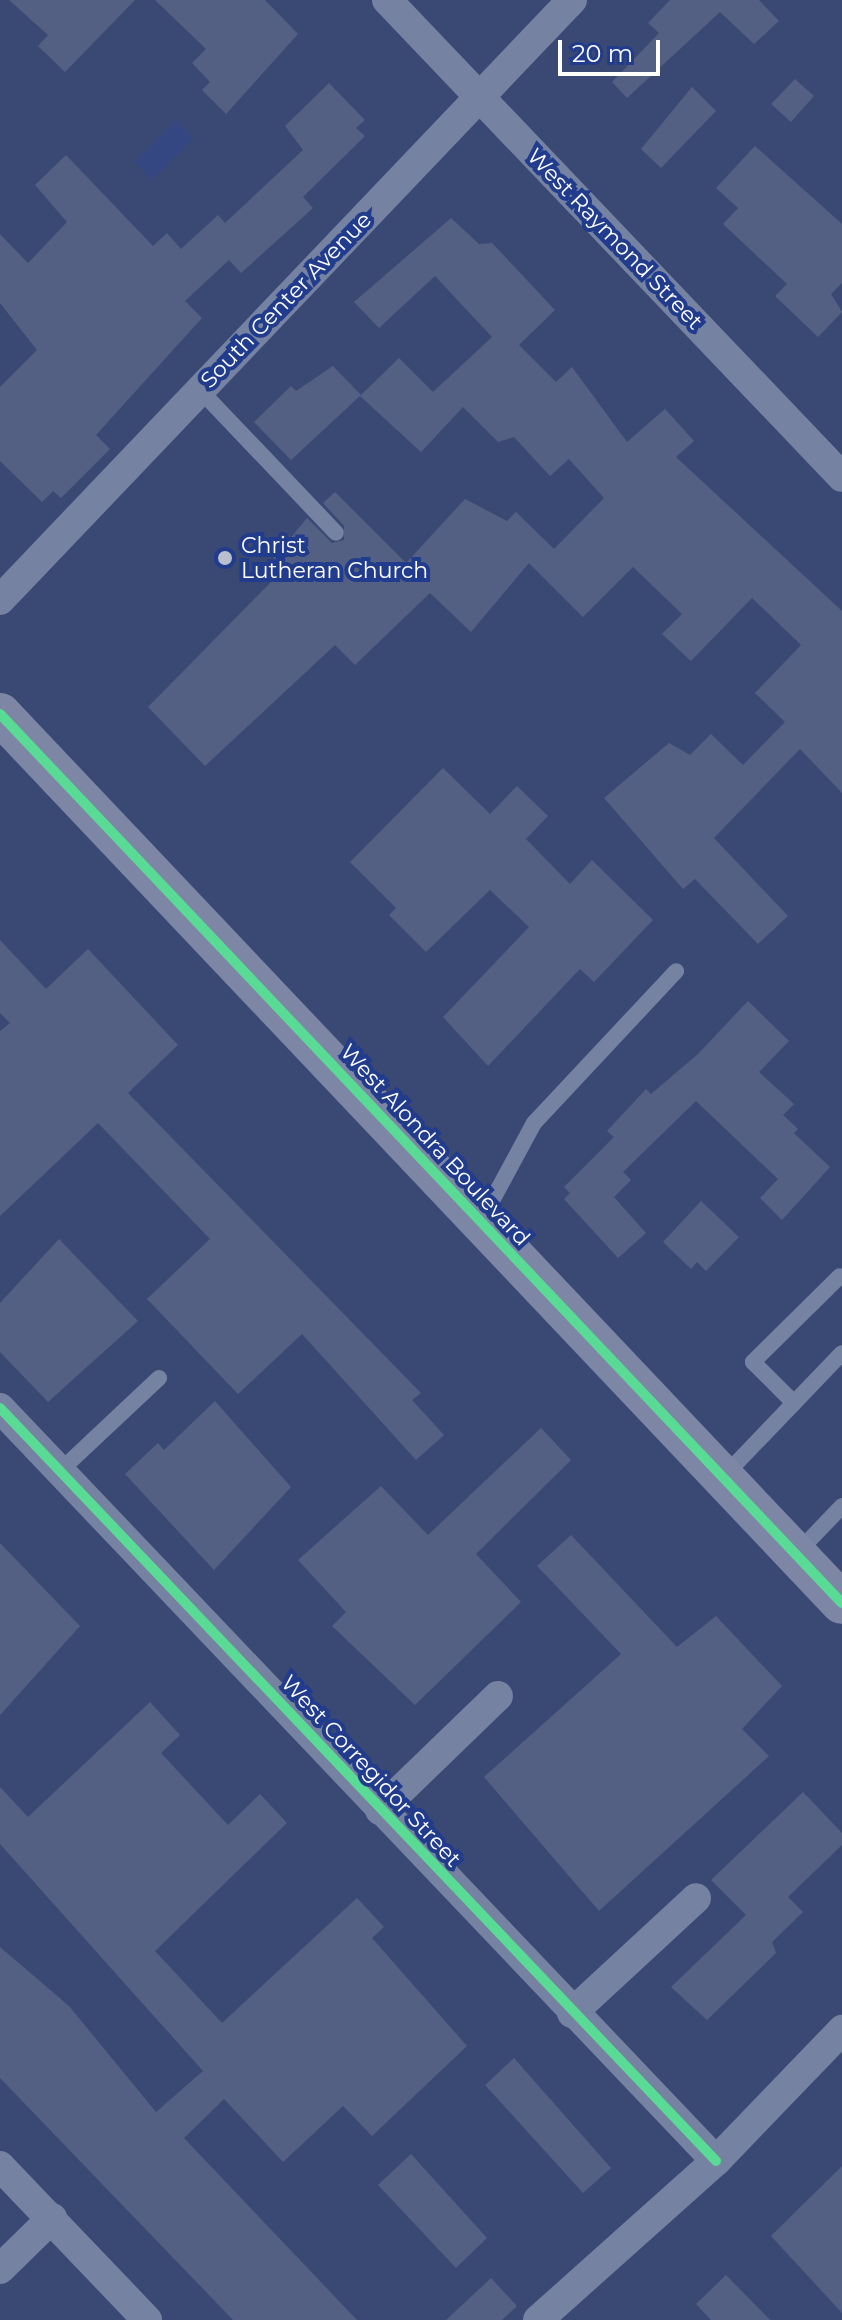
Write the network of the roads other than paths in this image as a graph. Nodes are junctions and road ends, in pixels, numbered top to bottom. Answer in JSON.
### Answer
{"nodes":[{"id":1,"x":387,"y":0,"type":"edge"},
{"id":2,"x":572,"y":0,"type":"edge"},
{"id":3,"x":480,"y":97,"type":"junction"},
{"id":4,"x":200,"y":390,"type":"junction"},
{"id":5,"x":842,"y":477,"type":"edge"},
{"id":6,"x":336,"y":533,"type":"dead end"},
{"id":7,"x":0,"y":600,"type":"edge"},
{"id":8,"x":0,"y":714,"type":"edge"},
{"id":9,"x":676,"y":971,"type":"dead end"},
{"id":10,"x":481,"y":1222,"type":"junction"},
{"id":11,"x":841,"y":1276,"type":"edge"},
{"id":12,"x":842,"y":1353,"type":"edge"},
{"id":13,"x":159,"y":1378,"type":"dead end"},
{"id":14,"x":794,"y":1403,"type":"junction"},
{"id":15,"x":0,"y":1408,"type":"edge"},
{"id":16,"x":60,"y":1471,"type":"junction"},
{"id":17,"x":722,"y":1477,"type":"junction"},
{"id":18,"x":842,"y":1506,"type":"edge"},
{"id":19,"x":797,"y":1553,"type":"junction"},
{"id":20,"x":842,"y":1603,"type":"edge"},
{"id":21,"x":498,"y":1696,"type":"dead end"},
{"id":22,"x":380,"y":1810,"type":"junction"},
{"id":23,"x":696,"y":1898,"type":"dead end"},
{"id":24,"x":572,"y":2013,"type":"junction"},
{"id":25,"x":842,"y":2030,"type":"edge"},
{"id":26,"x":716,"y":2161,"type":"junction"},
{"id":27,"x":0,"y":2166,"type":"edge"},
{"id":28,"x":52,"y":2218,"type":"junction"},
{"id":29,"x":0,"y":2269,"type":"edge"},
{"id":30,"x":147,"y":2320,"type":"edge"},
{"id":31,"x":538,"y":2320,"type":"edge"}],
"edges":[{"from":1,"to":3,"type":"street","name":"West Raymond Street"},
{"from":2,"to":3,"type":"street","name":"South Center Avenue"},
{"from":3,"to":4,"type":"street","name":"South Center Avenue"},
{"from":3,"to":5,"type":"street","name":"West Raymond Street"},
{"from":4,"to":6,"type":"lane"},
{"from":4,"to":7,"type":"street","name":"South Center Avenue"},
{"from":8,"to":10,"type":"main road","name":"West Alondra Boulevard"},
{"from":9,"to":10,"type":"lane"},
{"from":10,"to":17,"type":"main road","name":"West Alondra Boulevard"},
{"from":11,"to":14,"type":"lane"},
{"from":12,"to":14,"type":"lane"},
{"from":13,"to":16,"type":"lane"},
{"from":14,"to":17,"type":"lane"},
{"from":15,"to":16,"type":"street","name":"West Corregidor Street"},
{"from":16,"to":22,"type":"street","name":"West Corregidor Street"},
{"from":17,"to":19,"type":"main road","name":"West Alondra Boulevard"},
{"from":18,"to":19,"type":"lane"},
{"from":19,"to":20,"type":"main road","name":"West Alondra Boulevard"},
{"from":21,"to":22,"type":"street"},
{"from":22,"to":24,"type":"street","name":"West Corregidor Street"},
{"from":23,"to":24,"type":"street"},
{"from":24,"to":26,"type":"street","name":"West Corregidor Street"},
{"from":25,"to":26,"type":"street"},
{"from":26,"to":31,"type":"street"},
{"from":27,"to":28,"type":"street"},
{"from":28,"to":29,"type":"street"},
{"from":28,"to":30,"type":"street"}]}
